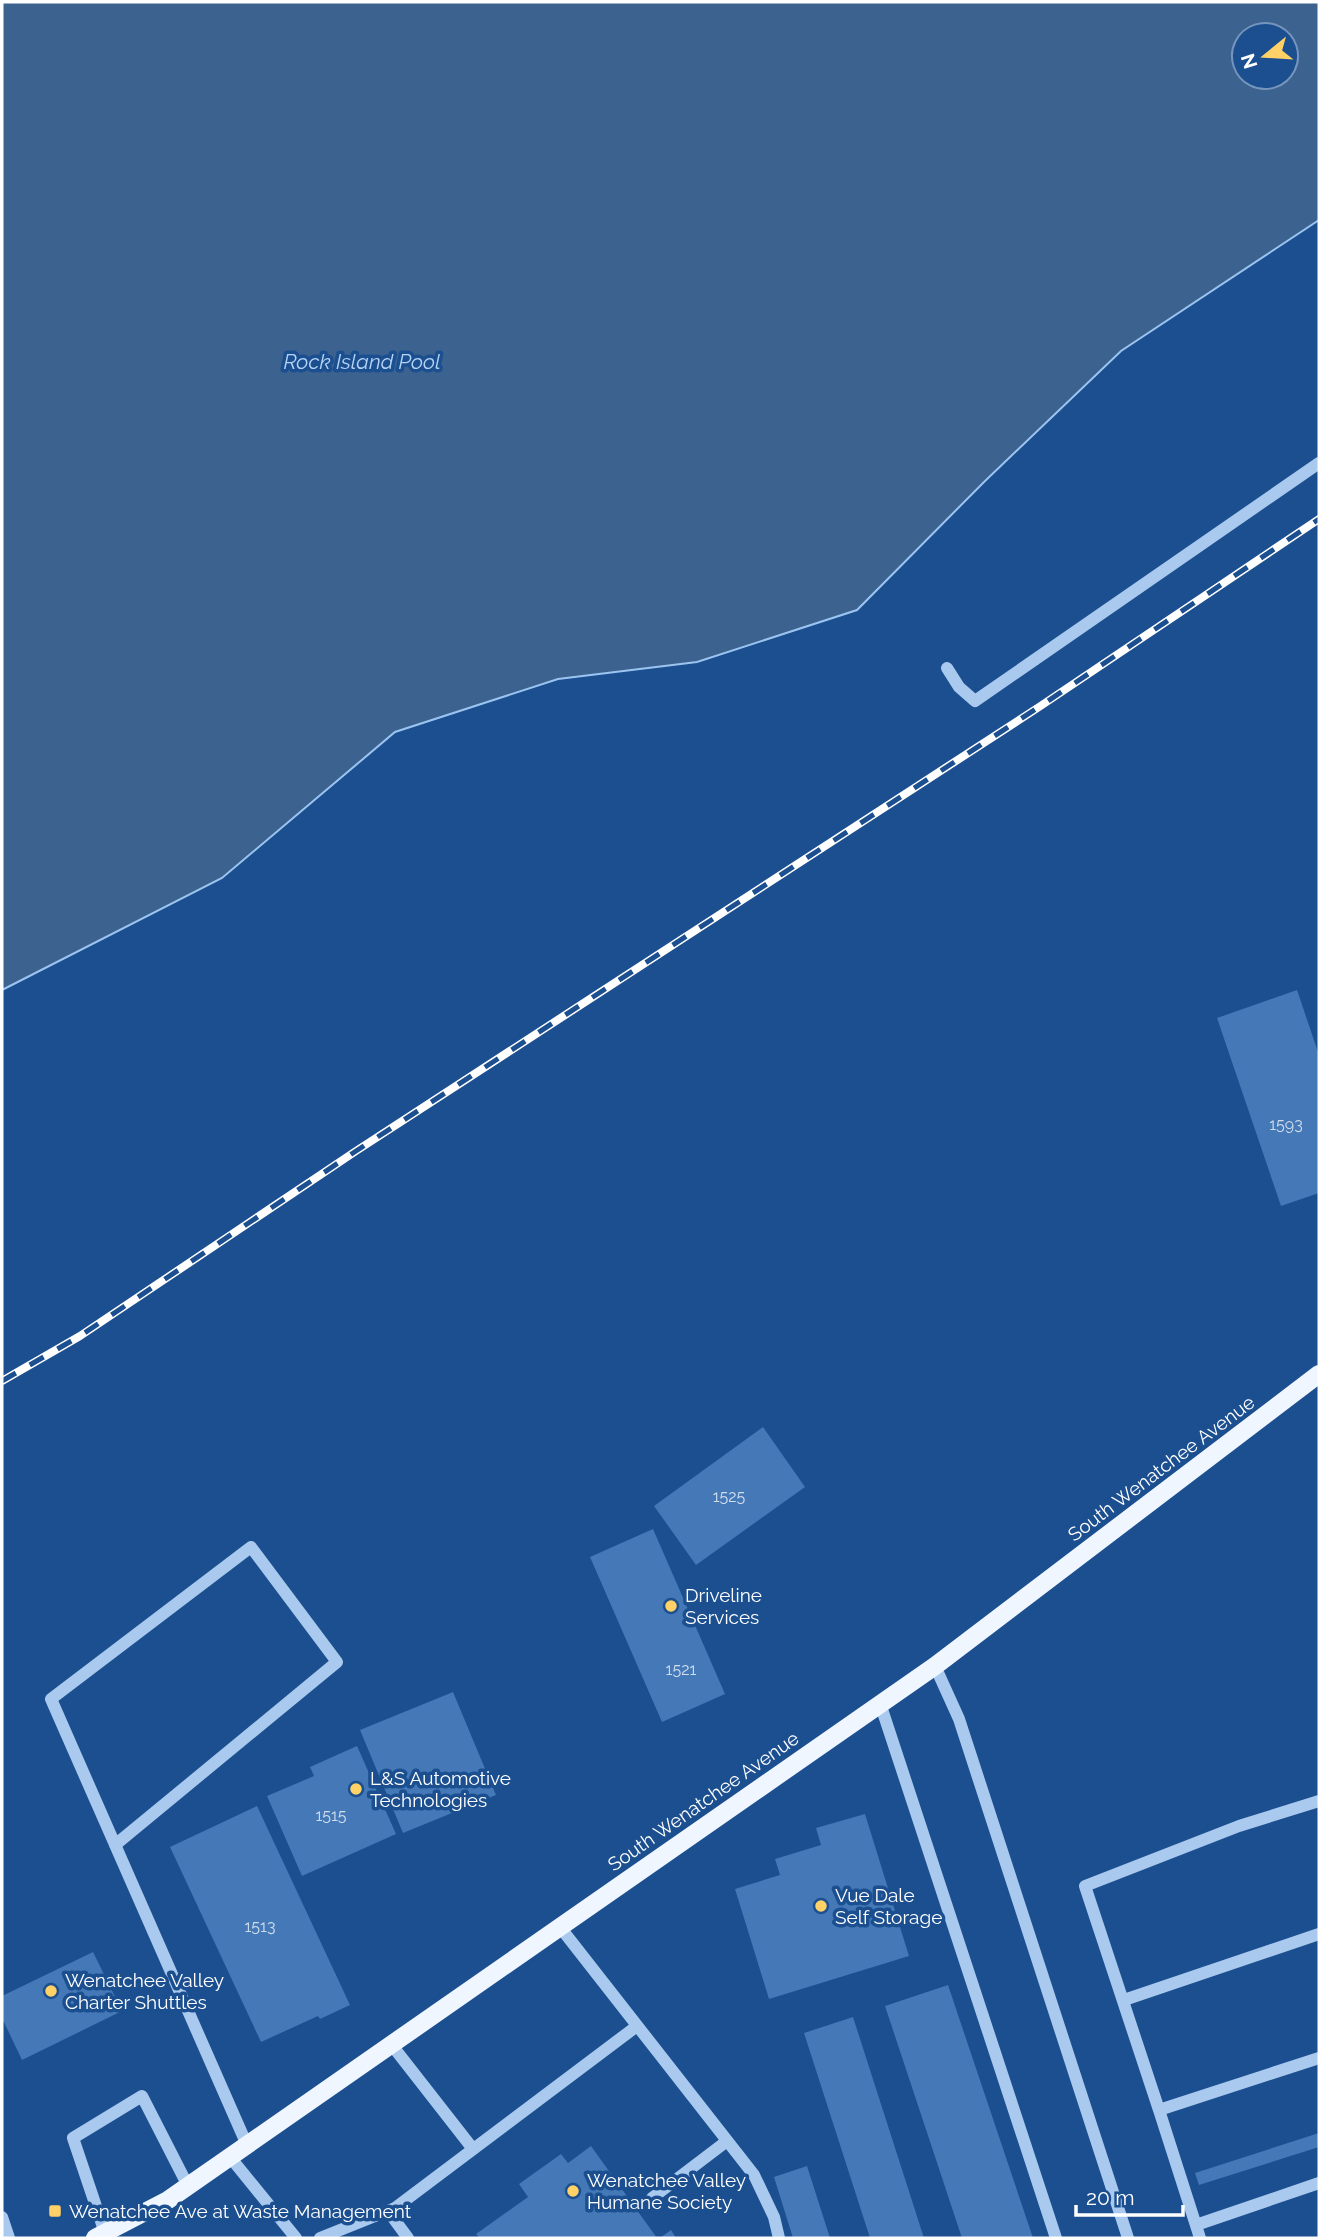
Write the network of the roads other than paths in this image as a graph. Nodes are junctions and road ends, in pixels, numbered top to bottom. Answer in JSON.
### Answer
{"nodes":[{"id":1,"x":1319,"y":463,"type":"edge"},
{"id":2,"x":947,"y":668,"type":"dead end"},
{"id":3,"x":1319,"y":1374,"type":"edge"},
{"id":4,"x":934,"y":1666,"type":"junction"},
{"id":5,"x":880,"y":1703,"type":"junction"},
{"id":6,"x":1319,"y":1801,"type":"edge"},
{"id":7,"x":115,"y":1845,"type":"junction"},
{"id":8,"x":560,"y":1927,"type":"junction"},
{"id":9,"x":1319,"y":1934,"type":"edge"},
{"id":10,"x":1124,"y":2000,"type":"junction"},
{"id":11,"x":637,"y":2026,"type":"junction"},
{"id":12,"x":391,"y":2044,"type":"junction"},
{"id":13,"x":1319,"y":2058,"type":"edge"},
{"id":14,"x":1159,"y":2110,"type":"junction"},
{"id":15,"x":727,"y":2141,"type":"junction"},
{"id":16,"x":247,"y":2145,"type":"junction"},
{"id":17,"x":473,"y":2149,"type":"junction"},
{"id":18,"x":230,"y":2157,"type":"junction"},
{"id":19,"x":1319,"y":2183,"type":"edge"},
{"id":20,"x":188,"y":2186,"type":"junction"},
{"id":21,"x":652,"y":2198,"type":"dead end"},
{"id":22,"x":388,"y":2211,"type":"junction"},
{"id":23,"x":2,"y":2217,"type":"edge"},
{"id":24,"x":1196,"y":2225,"type":"junction"},
{"id":25,"x":100,"y":2236,"type":"edge"},
{"id":26,"x":9,"y":2238,"type":"edge"},
{"id":27,"x":296,"y":2238,"type":"edge"},
{"id":28,"x":320,"y":2238,"type":"edge"},
{"id":29,"x":408,"y":2238,"type":"edge"},
{"id":30,"x":779,"y":2238,"type":"edge"},
{"id":31,"x":1056,"y":2238,"type":"edge"},
{"id":32,"x":1128,"y":2238,"type":"edge"},
{"id":33,"x":1200,"y":2238,"type":"edge"}],
"edges":[{"from":1,"to":2,"type":"lane"},
{"from":3,"to":4,"type":"main road","name":"South Wenatchee Avenue"},
{"from":4,"to":5,"type":"main road","name":"South Wenatchee Avenue"},
{"from":4,"to":32,"type":"lane"},
{"from":5,"to":8,"type":"main road","name":"South Wenatchee Avenue"},
{"from":5,"to":31,"type":"lane"},
{"from":6,"to":10,"type":"lane"},
{"from":7,"to":7,"type":"lane"},
{"from":7,"to":16,"type":"lane"},
{"from":8,"to":11,"type":"lane"},
{"from":8,"to":12,"type":"main road","name":"South Wenatchee Avenue"},
{"from":9,"to":10,"type":"lane"},
{"from":10,"to":14,"type":"lane"},
{"from":11,"to":15,"type":"lane"},
{"from":11,"to":17,"type":"lane"},
{"from":12,"to":16,"type":"main road","name":"South Wenatchee Avenue"},
{"from":12,"to":17,"type":"lane"},
{"from":13,"to":14,"type":"lane"},
{"from":14,"to":24,"type":"lane"},
{"from":15,"to":21,"type":"lane"},
{"from":15,"to":30,"type":"lane"},
{"from":16,"to":18,"type":"main road","name":"South Wenatchee Avenue"},
{"from":17,"to":22,"type":"lane"},
{"from":18,"to":20,"type":"main road","name":"South Wenatchee Avenue"},
{"from":18,"to":27,"type":"lane"},
{"from":19,"to":24,"type":"lane"},
{"from":20,"to":25,"type":"main road","name":"South Wenatchee Avenue"},
{"from":20,"to":25,"type":"lane"},
{"from":22,"to":28,"type":"lane"},
{"from":22,"to":29,"type":"lane"},
{"from":23,"to":26,"type":"lane"},
{"from":24,"to":33,"type":"lane"}]}
